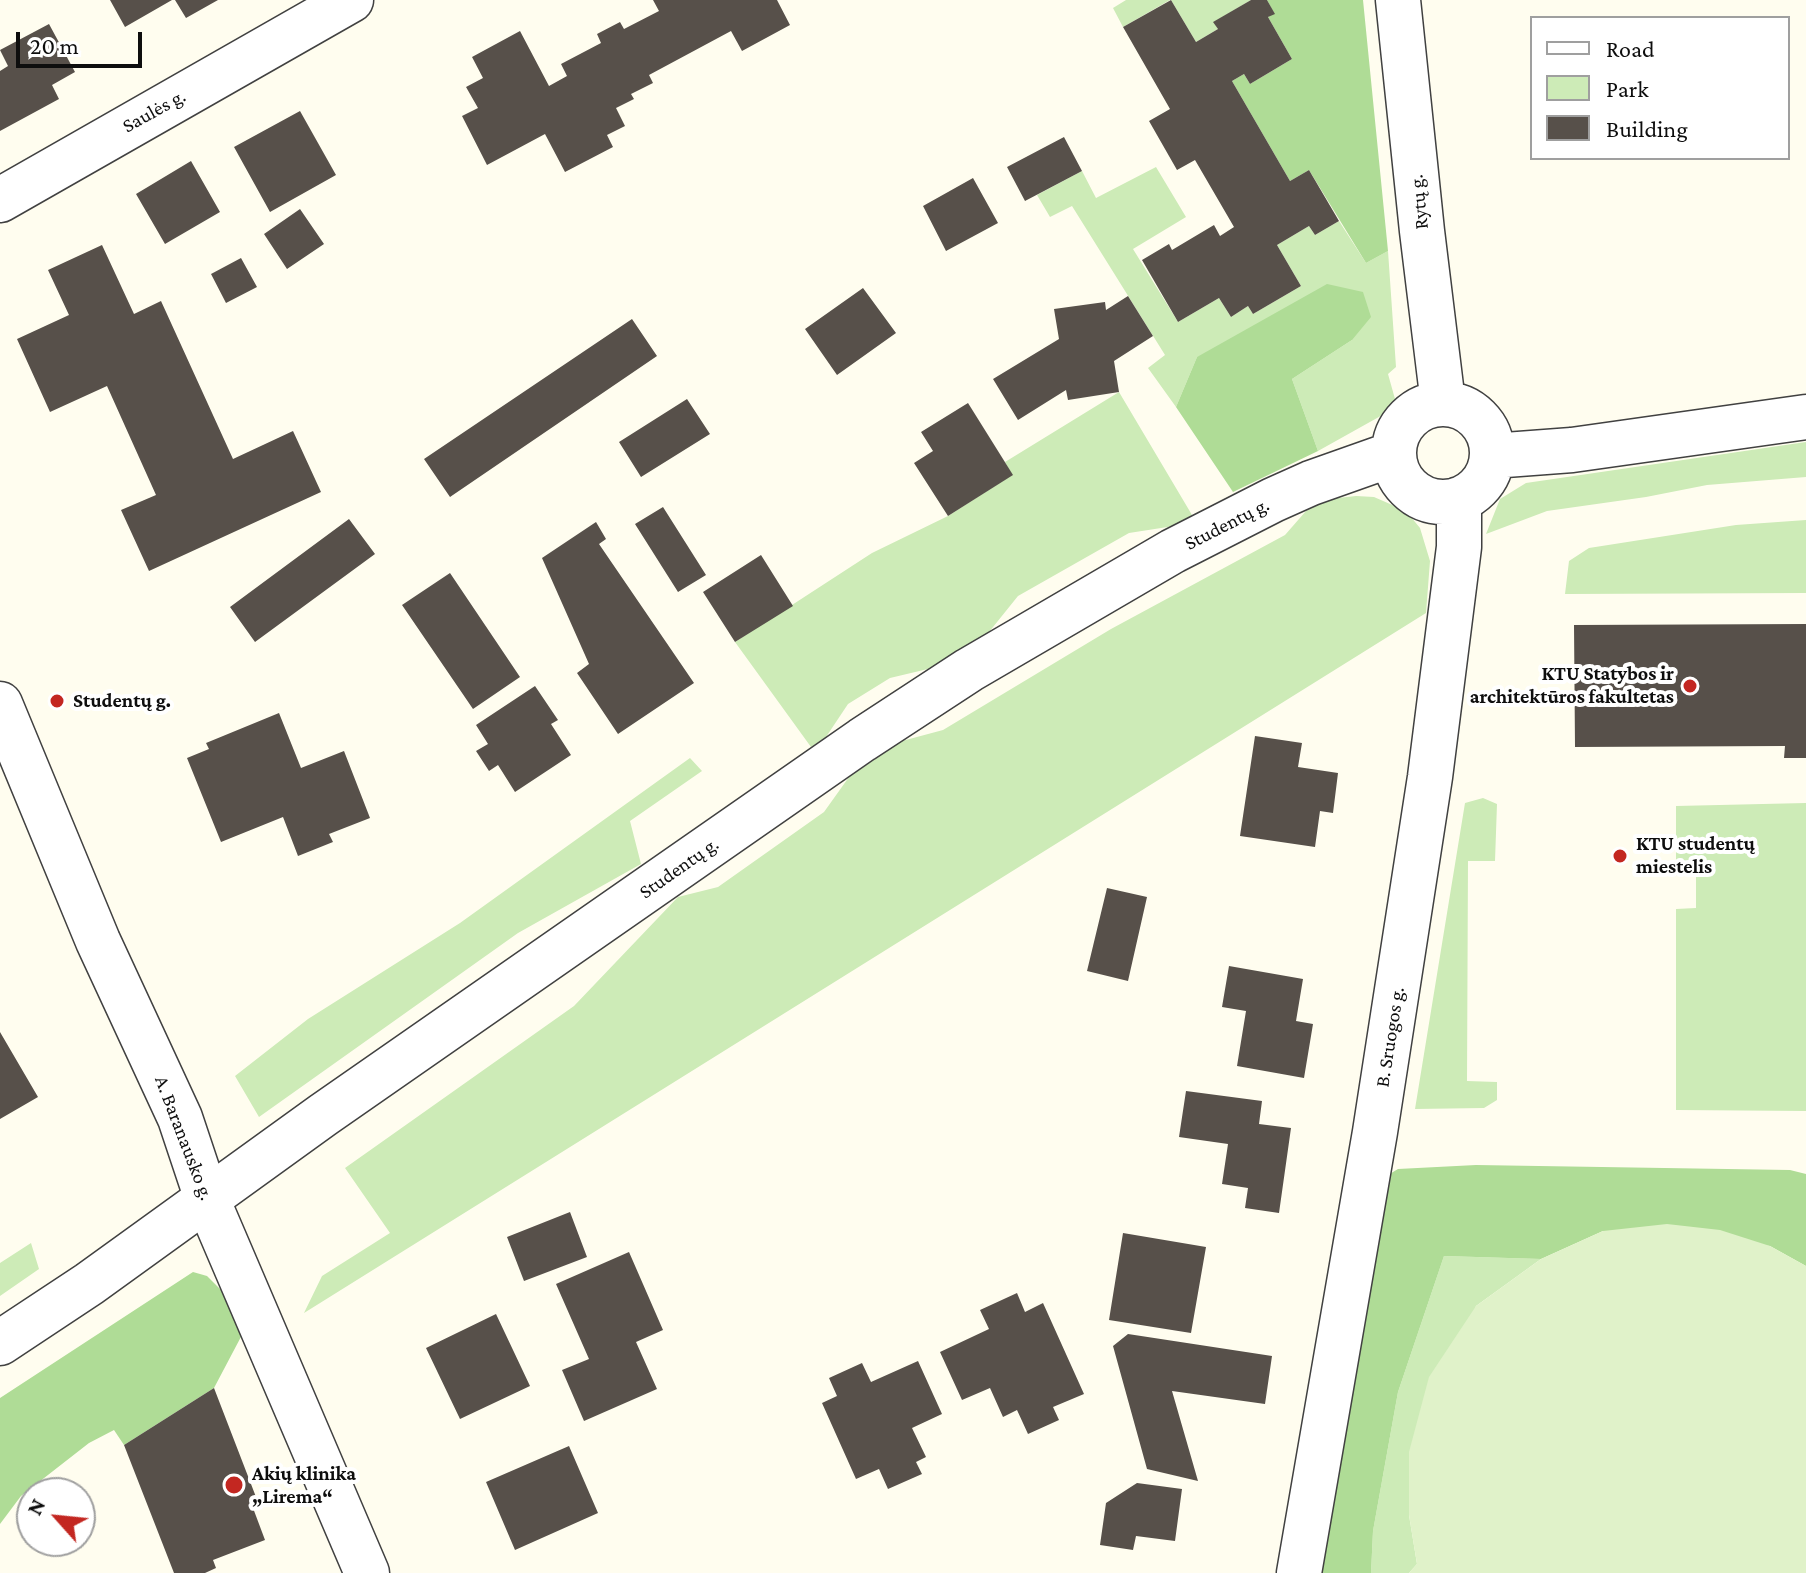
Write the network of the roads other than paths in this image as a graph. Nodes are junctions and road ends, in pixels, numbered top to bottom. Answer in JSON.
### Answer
{"nodes":[{"id":1,"x":351,"y":0,"type":"edge"},
{"id":2,"x":1398,"y":0,"type":"edge"},
{"id":3,"x":0,"y":200,"type":"edge"},
{"id":4,"x":1443,"y":403,"type":"junction"},
{"id":5,"x":1806,"y":417,"type":"edge"},
{"id":6,"x":1393,"y":454,"type":"junction"},
{"id":7,"x":1492,"y":456,"type":"junction"},
{"id":8,"x":1459,"y":499,"type":"junction"},
{"id":9,"x":0,"y":704,"type":"edge"},
{"id":10,"x":207,"y":1199,"type":"junction"},
{"id":11,"x":0,"y":1343,"type":"edge"},
{"id":12,"x":367,"y":1573,"type":"edge"},
{"id":13,"x":1299,"y":1573,"type":"edge"}],
"edges":[{"from":1,"to":3,"type":"street","name":"Saulės g."},
{"from":2,"to":4,"type":"street","name":"Rytų g."},
{"from":4,"to":6,"type":"street"},
{"from":4,"to":7,"type":"street"},
{"from":5,"to":7,"type":"street"},
{"from":6,"to":8,"type":"street"},
{"from":6,"to":10,"type":"street","name":"Studentų g."},
{"from":7,"to":8,"type":"street"},
{"from":8,"to":13,"type":"street","name":"B. Sruogos g."},
{"from":9,"to":10,"type":"street","name":"A. Baranausko g."},
{"from":10,"to":11,"type":"street","name":"Studentų g."},
{"from":10,"to":12,"type":"street","name":"A. Baranausko g."}]}
